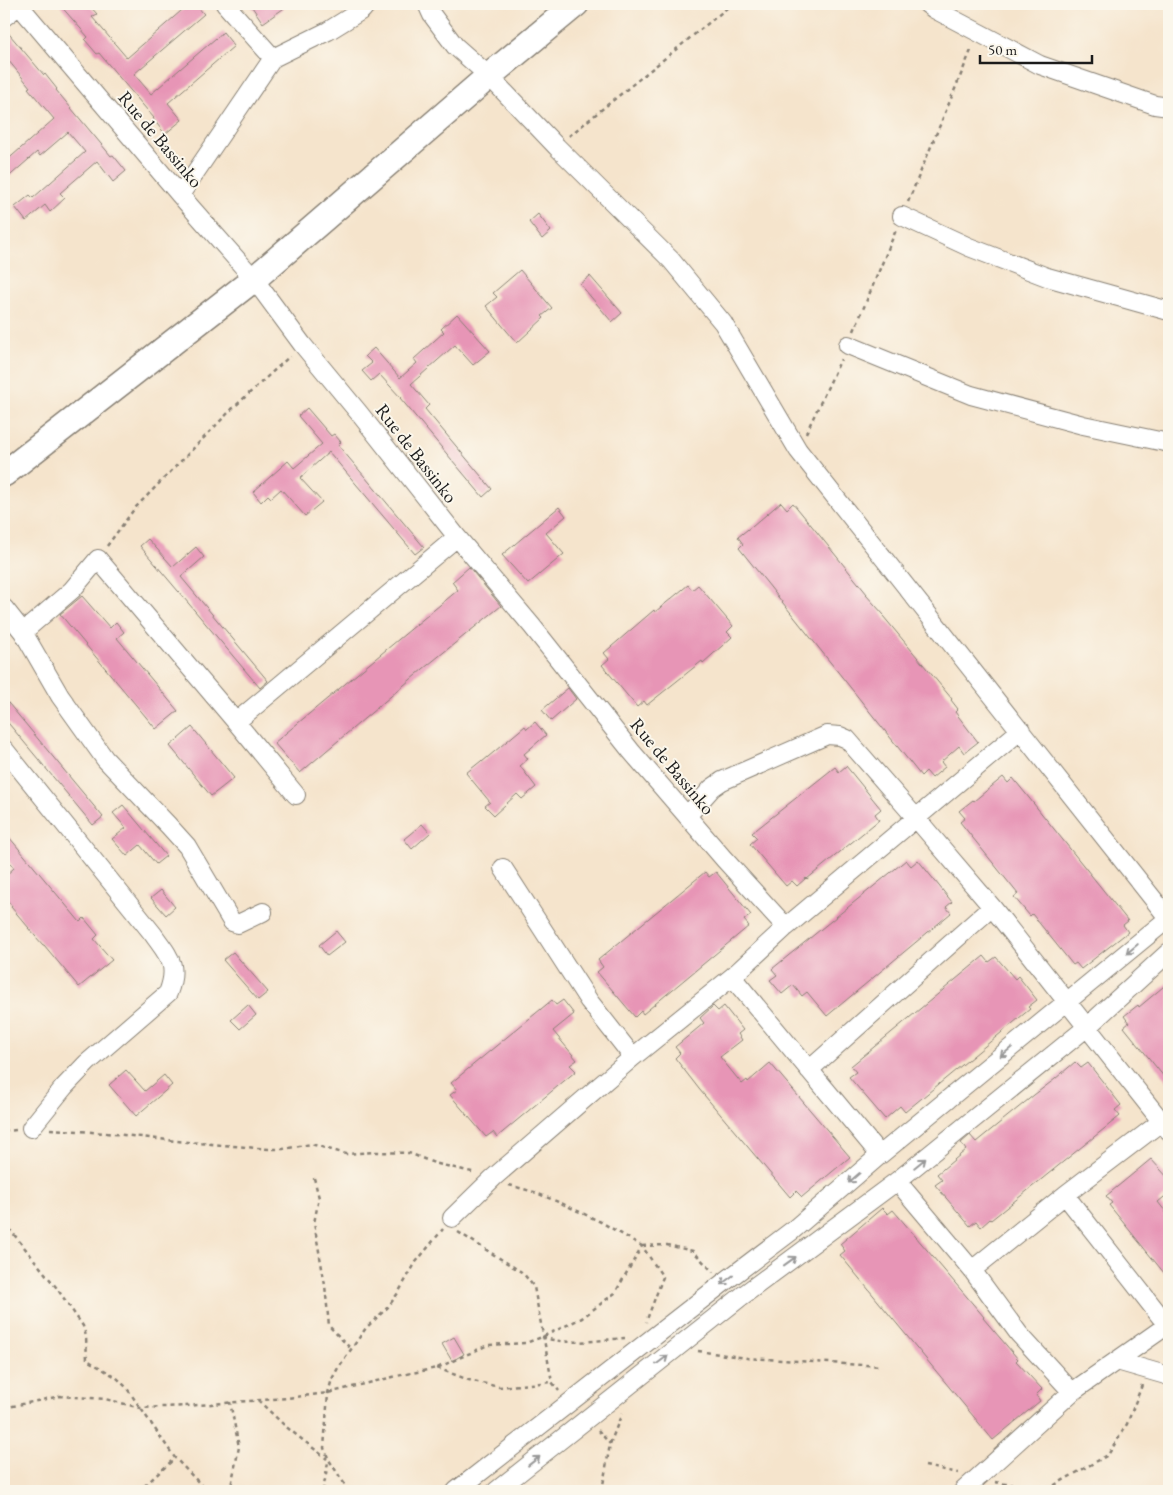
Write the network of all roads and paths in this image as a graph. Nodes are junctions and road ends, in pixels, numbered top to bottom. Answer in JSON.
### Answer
{"nodes":[{"id":1,"x":19,"y":4,"type":"edge"},
{"id":2,"x":225,"y":4,"type":"edge"},
{"id":3,"x":367,"y":4,"type":"edge"},
{"id":4,"x":427,"y":4,"type":"edge"},
{"id":5,"x":576,"y":4,"type":"edge"},
{"id":6,"x":732,"y":4,"type":"edge"},
{"id":7,"x":927,"y":4,"type":"edge"},
{"id":8,"x":4,"y":17,"type":"edge"},
{"id":9,"x":979,"y":33,"type":"junction"},
{"id":10,"x":273,"y":58,"type":"junction"},
{"id":11,"x":489,"y":76,"type":"junction"},
{"id":12,"x":1169,"y":107,"type":"edge"},
{"id":13,"x":557,"y":147,"type":"junction"},
{"id":14,"x":180,"y":195,"type":"junction"},
{"id":15,"x":902,"y":216,"type":"junction"},
{"id":16,"x":254,"y":279,"type":"junction"},
{"id":17,"x":1169,"y":310,"type":"edge"},
{"id":18,"x":302,"y":344,"type":"junction"},
{"id":19,"x":848,"y":345,"type":"junction"},
{"id":20,"x":1169,"y":443,"type":"edge"},
{"id":21,"x":798,"y":450,"type":"junction"},
{"id":22,"x":4,"y":474,"type":"edge"},
{"id":23,"x":457,"y":537,"type":"junction"},
{"id":24,"x":98,"y":559,"type":"junction"},
{"id":25,"x":4,"y":608,"type":"edge"},
{"id":26,"x":23,"y":632,"type":"junction"},
{"id":27,"x":236,"y":722,"type":"junction"},
{"id":28,"x":1021,"y":730,"type":"junction"},
{"id":29,"x":4,"y":749,"type":"edge"},
{"id":30,"x":296,"y":795,"type":"dead end"},
{"id":31,"x":687,"y":816,"type":"junction"},
{"id":32,"x":916,"y":818,"type":"junction"},
{"id":33,"x":503,"y":868,"type":"dead end"},
{"id":34,"x":992,"y":907,"type":"junction"},
{"id":35,"x":263,"y":912,"type":"dead end"},
{"id":36,"x":1169,"y":919,"type":"edge"},
{"id":37,"x":786,"y":926,"type":"junction"},
{"id":38,"x":1169,"y":952,"type":"edge"},
{"id":39,"x":732,"y":977,"type":"junction"},
{"id":40,"x":1067,"y":1002,"type":"junction"},
{"id":41,"x":1086,"y":1028,"type":"junction"},
{"id":42,"x":633,"y":1057,"type":"junction"},
{"id":43,"x":809,"y":1070,"type":"junction"},
{"id":44,"x":1165,"y":1126,"type":"edge"},
{"id":45,"x":31,"y":1128,"type":"junction"},
{"id":46,"x":4,"y":1131,"type":"edge"},
{"id":47,"x":880,"y":1155,"type":"junction"},
{"id":48,"x":314,"y":1178,"type":"dead end"},
{"id":49,"x":493,"y":1178,"type":"junction"},
{"id":50,"x":898,"y":1181,"type":"junction"},
{"id":51,"x":1065,"y":1195,"type":"junction"},
{"id":52,"x":449,"y":1221,"type":"junction"},
{"id":53,"x":4,"y":1222,"type":"edge"},
{"id":54,"x":642,"y":1246,"type":"junction"},
{"id":55,"x":972,"y":1270,"type":"junction"},
{"id":56,"x":723,"y":1283,"type":"junction"},
{"id":57,"x":1168,"y":1325,"type":"edge"},
{"id":58,"x":542,"y":1337,"type":"junction"},
{"id":59,"x":650,"y":1341,"type":"junction"},
{"id":60,"x":351,"y":1349,"type":"junction"},
{"id":61,"x":674,"y":1351,"type":"junction"},
{"id":62,"x":1117,"y":1361,"type":"junction"},
{"id":63,"x":880,"y":1366,"type":"dead end"},
{"id":64,"x":437,"y":1368,"type":"junction"},
{"id":65,"x":1148,"y":1370,"type":"junction"},
{"id":66,"x":1169,"y":1376,"type":"edge"},
{"id":67,"x":552,"y":1382,"type":"junction"},
{"id":68,"x":1072,"y":1392,"type":"junction"},
{"id":69,"x":328,"y":1393,"type":"junction"},
{"id":70,"x":258,"y":1400,"type":"junction"},
{"id":71,"x":230,"y":1402,"type":"junction"},
{"id":72,"x":569,"y":1403,"type":"junction"},
{"id":73,"x":4,"y":1408,"type":"edge"},
{"id":74,"x":141,"y":1408,"type":"junction"},
{"id":75,"x":587,"y":1419,"type":"junction"},
{"id":76,"x":610,"y":1444,"type":"dead end"},
{"id":77,"x":175,"y":1458,"type":"junction"},
{"id":78,"x":329,"y":1460,"type":"junction"},
{"id":79,"x":139,"y":1491,"type":"edge"},
{"id":80,"x":207,"y":1491,"type":"edge"},
{"id":81,"x":230,"y":1491,"type":"edge"},
{"id":82,"x":323,"y":1491,"type":"edge"},
{"id":83,"x":349,"y":1491,"type":"edge"},
{"id":84,"x":456,"y":1491,"type":"edge"},
{"id":85,"x":496,"y":1491,"type":"edge"},
{"id":86,"x":962,"y":1491,"type":"edge"},
{"id":87,"x":1049,"y":1491,"type":"edge"}],
"edges":[{"from":1,"to":8,"type":"street"},
{"from":1,"to":14,"type":"street","name":"Rue de Bassinko"},
{"from":2,"to":10,"type":"street"},
{"from":3,"to":10,"type":"street"},
{"from":4,"to":11,"type":"street"},
{"from":5,"to":11,"type":"street"},
{"from":6,"to":13,"type":"path"},
{"from":7,"to":9,"type":"street"},
{"from":9,"to":12,"type":"street"},
{"from":9,"to":15,"type":"path"},
{"from":10,"to":14,"type":"street"},
{"from":11,"to":13,"type":"street"},
{"from":11,"to":16,"type":"street"},
{"from":13,"to":21,"type":"street"},
{"from":14,"to":16,"type":"street","name":"Rue de Bassinko"},
{"from":15,"to":17,"type":"street"},
{"from":15,"to":19,"type":"path"},
{"from":16,"to":18,"type":"street","name":"Rue de Bassinko"},
{"from":16,"to":22,"type":"street"},
{"from":18,"to":23,"type":"street","name":"Rue de Bassinko"},
{"from":18,"to":24,"type":"path"},
{"from":19,"to":20,"type":"street"},
{"from":19,"to":21,"type":"path"},
{"from":21,"to":28,"type":"street"},
{"from":23,"to":27,"type":"street"},
{"from":23,"to":31,"type":"street","name":"Rue de Bassinko"},
{"from":24,"to":26,"type":"street"},
{"from":24,"to":27,"type":"street"},
{"from":25,"to":26,"type":"street"},
{"from":26,"to":35,"type":"street"},
{"from":27,"to":30,"type":"street"},
{"from":28,"to":32,"type":"street"},
{"from":28,"to":36,"type":"street"},
{"from":29,"to":45,"type":"street"},
{"from":31,"to":32,"type":"street"},
{"from":31,"to":37,"type":"street","name":"Rue de Bassinko"},
{"from":32,"to":34,"type":"street"},
{"from":32,"to":37,"type":"street"},
{"from":33,"to":42,"type":"street"},
{"from":34,"to":40,"type":"street"},
{"from":34,"to":43,"type":"street"},
{"from":36,"to":40,"type":"street","one_way":true},
{"from":37,"to":39,"type":"street"},
{"from":38,"to":41,"type":"street"},
{"from":39,"to":42,"type":"street"},
{"from":39,"to":43,"type":"street"},
{"from":40,"to":41,"type":"street"},
{"from":40,"to":47,"type":"street","one_way":true},
{"from":41,"to":44,"type":"street"},
{"from":50,"to":41,"type":"street","one_way":true},
{"from":42,"to":49,"type":"street"},
{"from":43,"to":47,"type":"street"},
{"from":44,"to":51,"type":"street"},
{"from":45,"to":46,"type":"path"},
{"from":45,"to":49,"type":"path"},
{"from":47,"to":56,"type":"street","one_way":true},
{"from":48,"to":60,"type":"path"},
{"from":49,"to":52,"type":"street"},
{"from":49,"to":54,"type":"path"},
{"from":50,"to":55,"type":"street"},
{"from":61,"to":50,"type":"street","one_way":true},
{"from":51,"to":55,"type":"street"},
{"from":51,"to":57,"type":"street"},
{"from":52,"to":58,"type":"path"},
{"from":52,"to":60,"type":"path"},
{"from":53,"to":74,"type":"path"},
{"from":54,"to":56,"type":"path"},
{"from":54,"to":58,"type":"path"},
{"from":55,"to":68,"type":"street"},
{"from":56,"to":59,"type":"street"},
{"from":57,"to":62,"type":"street"},
{"from":58,"to":59,"type":"path"},
{"from":58,"to":64,"type":"path"},
{"from":58,"to":67,"type":"path"},
{"from":59,"to":72,"type":"street"},
{"from":60,"to":69,"type":"path"},
{"from":61,"to":63,"type":"path"},
{"from":75,"to":61,"type":"street","one_way":true},
{"from":62,"to":65,"type":"street"},
{"from":62,"to":68,"type":"street"},
{"from":64,"to":67,"type":"path"},
{"from":64,"to":69,"type":"path"},
{"from":65,"to":66,"type":"street"},
{"from":65,"to":87,"type":"path"},
{"from":67,"to":72,"type":"path"},
{"from":68,"to":86,"type":"street"},
{"from":69,"to":70,"type":"path"},
{"from":69,"to":78,"type":"path"},
{"from":70,"to":71,"type":"path"},
{"from":70,"to":78,"type":"path"},
{"from":71,"to":74,"type":"path"},
{"from":71,"to":81,"type":"path"},
{"from":72,"to":84,"type":"street"},
{"from":73,"to":74,"type":"path"},
{"from":74,"to":77,"type":"path"},
{"from":75,"to":76,"type":"path"},
{"from":85,"to":75,"type":"street","one_way":true},
{"from":77,"to":79,"type":"path"},
{"from":77,"to":80,"type":"path"},
{"from":78,"to":82,"type":"path"},
{"from":78,"to":83,"type":"path"}]}
